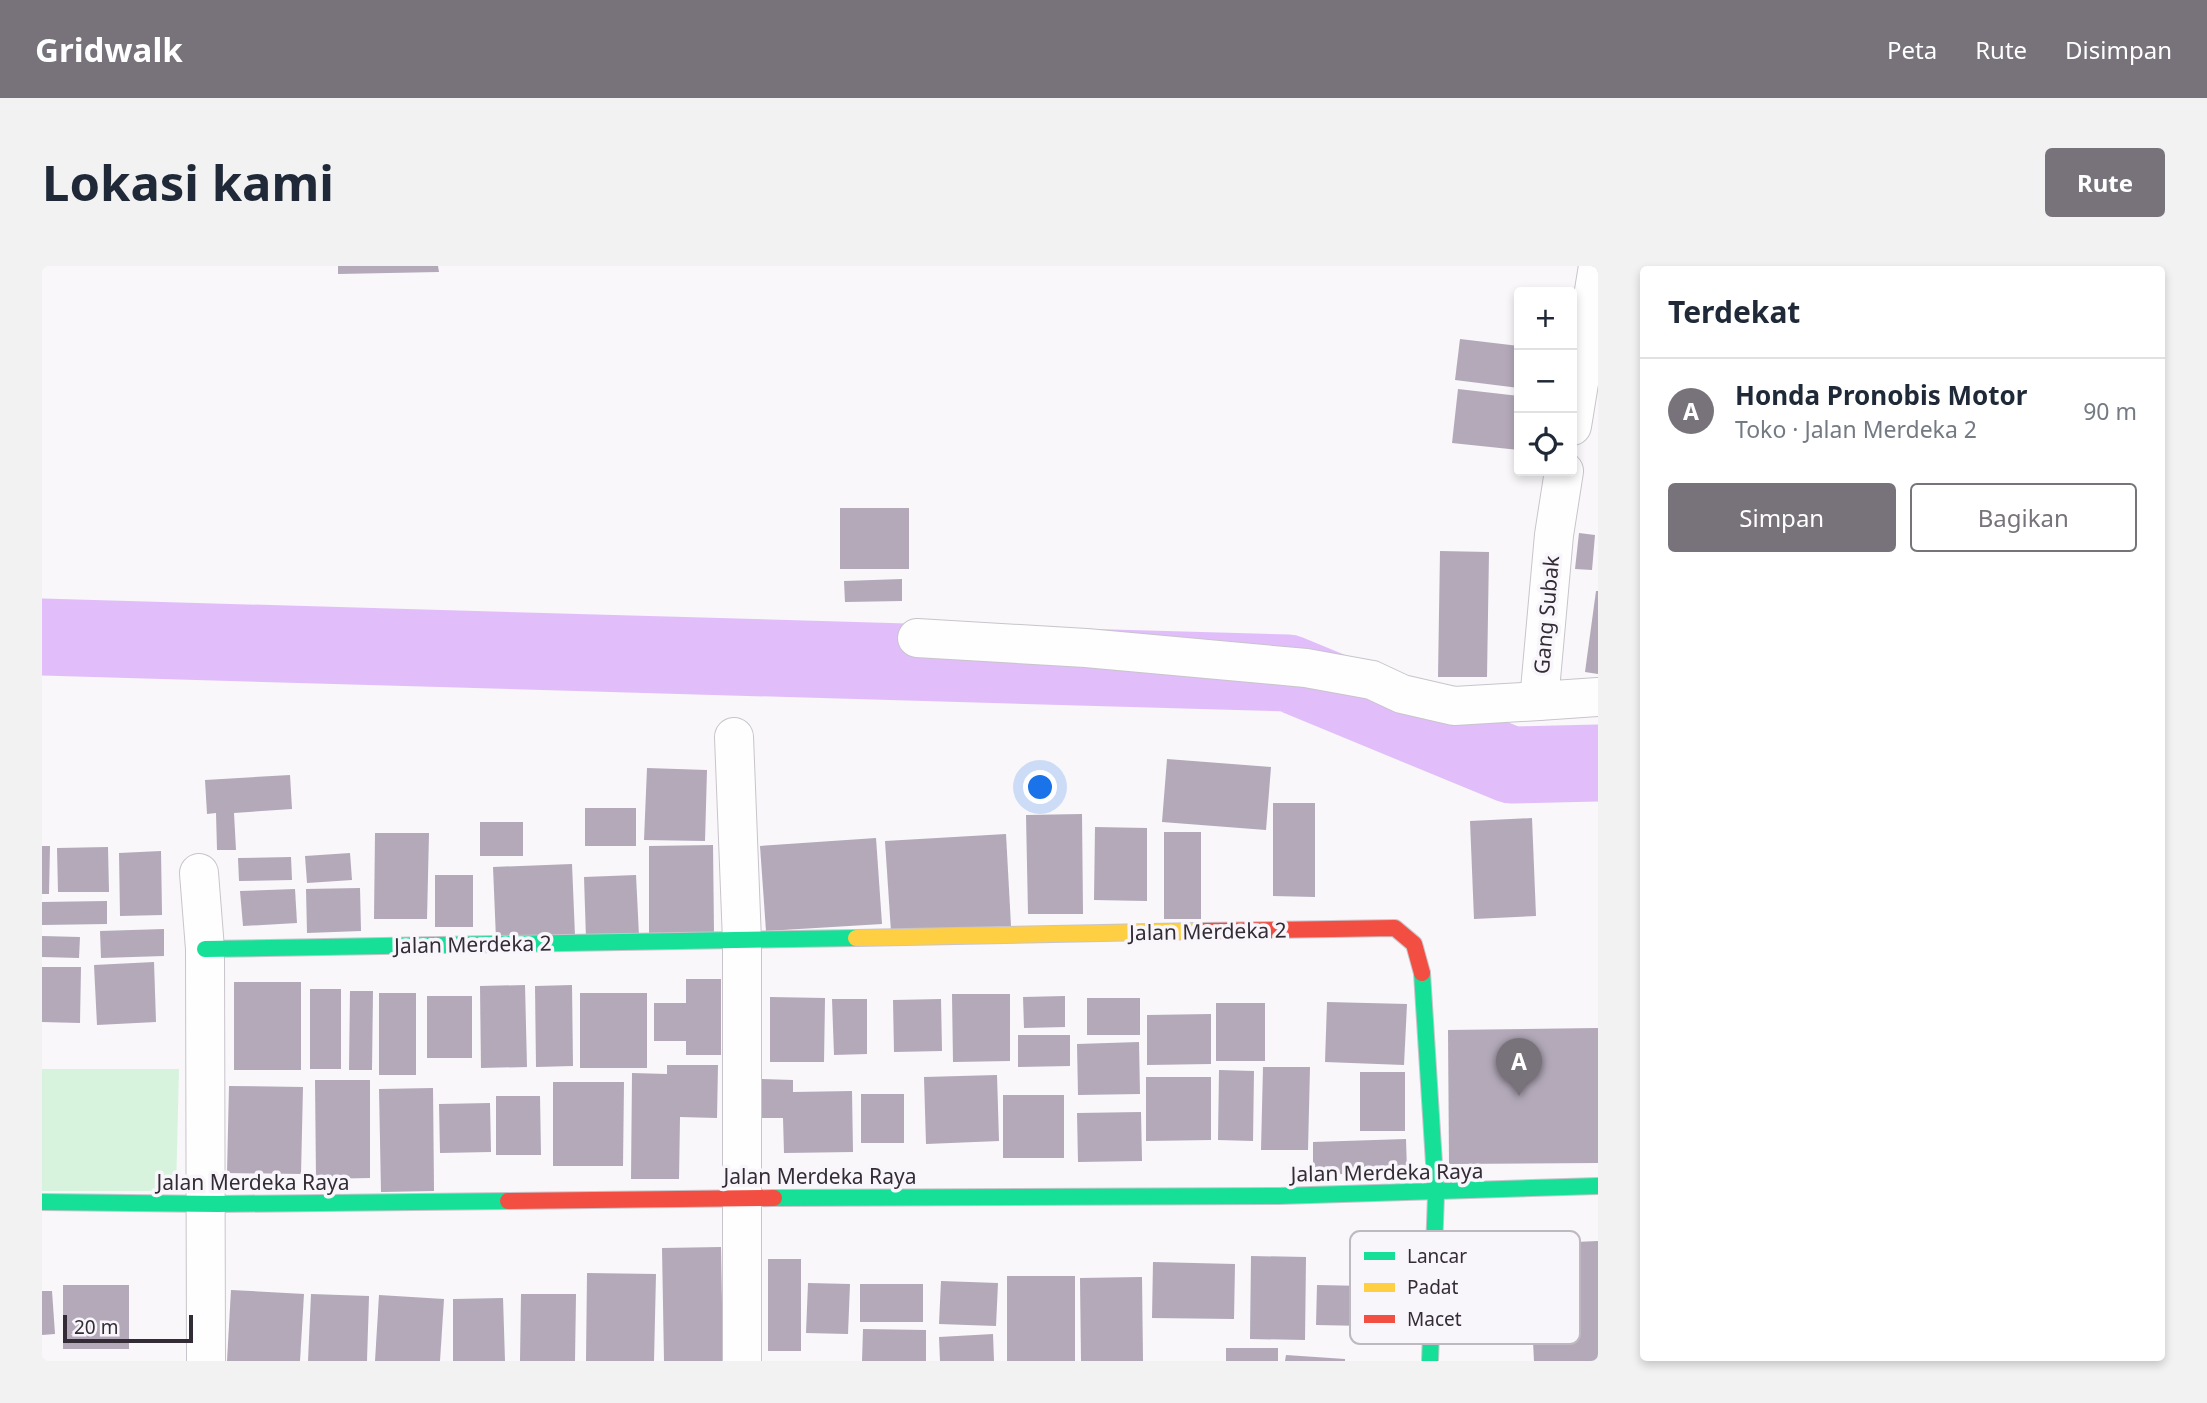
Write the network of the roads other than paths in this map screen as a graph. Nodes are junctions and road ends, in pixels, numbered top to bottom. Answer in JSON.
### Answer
{"nodes":[{"id":1,"x":1598,"y":266,"type":"edge"},
{"id":2,"x":1574,"y":413,"type":"edge"},
{"id":3,"x":1563,"y":476,"type":"edge"},
{"id":4,"x":916,"y":638,"type":"dead end"},
{"id":5,"x":1598,"y":697,"type":"edge"},
{"id":6,"x":1539,"y":701,"type":"junction"},
{"id":7,"x":734,"y":737,"type":"dead end"},
{"id":8,"x":199,"y":873,"type":"dead end"},
{"id":9,"x":742,"y":941,"type":"junction"},
{"id":10,"x":205,"y":949,"type":"junction"},
{"id":11,"x":1598,"y":1186,"type":"edge"},
{"id":12,"x":1436,"y":1195,"type":"junction"},
{"id":13,"x":743,"y":1198,"type":"junction"},
{"id":14,"x":42,"y":1202,"type":"edge"},
{"id":15,"x":207,"y":1206,"type":"junction"},
{"id":16,"x":1435,"y":1231,"type":"edge"},
{"id":17,"x":206,"y":1361,"type":"edge"},
{"id":18,"x":742,"y":1361,"type":"edge"}],
"edges":[{"from":1,"to":2,"type":"street"},
{"from":3,"to":6,"type":"street","name":"Gang Subak"},
{"from":4,"to":6,"type":"street"},
{"from":5,"to":6,"type":"street","name":"Gang Subak"},
{"from":7,"to":9,"type":"street"},
{"from":8,"to":10,"type":"street"},
{"from":9,"to":10,"type":"street","name":"Jalan Merdeka 2"},
{"from":9,"to":12,"type":"street","name":"Jalan Merdeka 2"},
{"from":9,"to":13,"type":"street"},
{"from":10,"to":15,"type":"street"},
{"from":11,"to":12,"type":"street","name":"Jalan Merdeka Raya"},
{"from":12,"to":13,"type":"street","name":"Jalan Merdeka Raya"},
{"from":12,"to":16,"type":"street","name":"Jalan Merdeka 2"},
{"from":13,"to":15,"type":"street","name":"Jalan Merdeka Raya"},
{"from":13,"to":18,"type":"street"},
{"from":14,"to":15,"type":"street","name":"Jalan Merdeka Raya"},
{"from":15,"to":17,"type":"street"}]}
